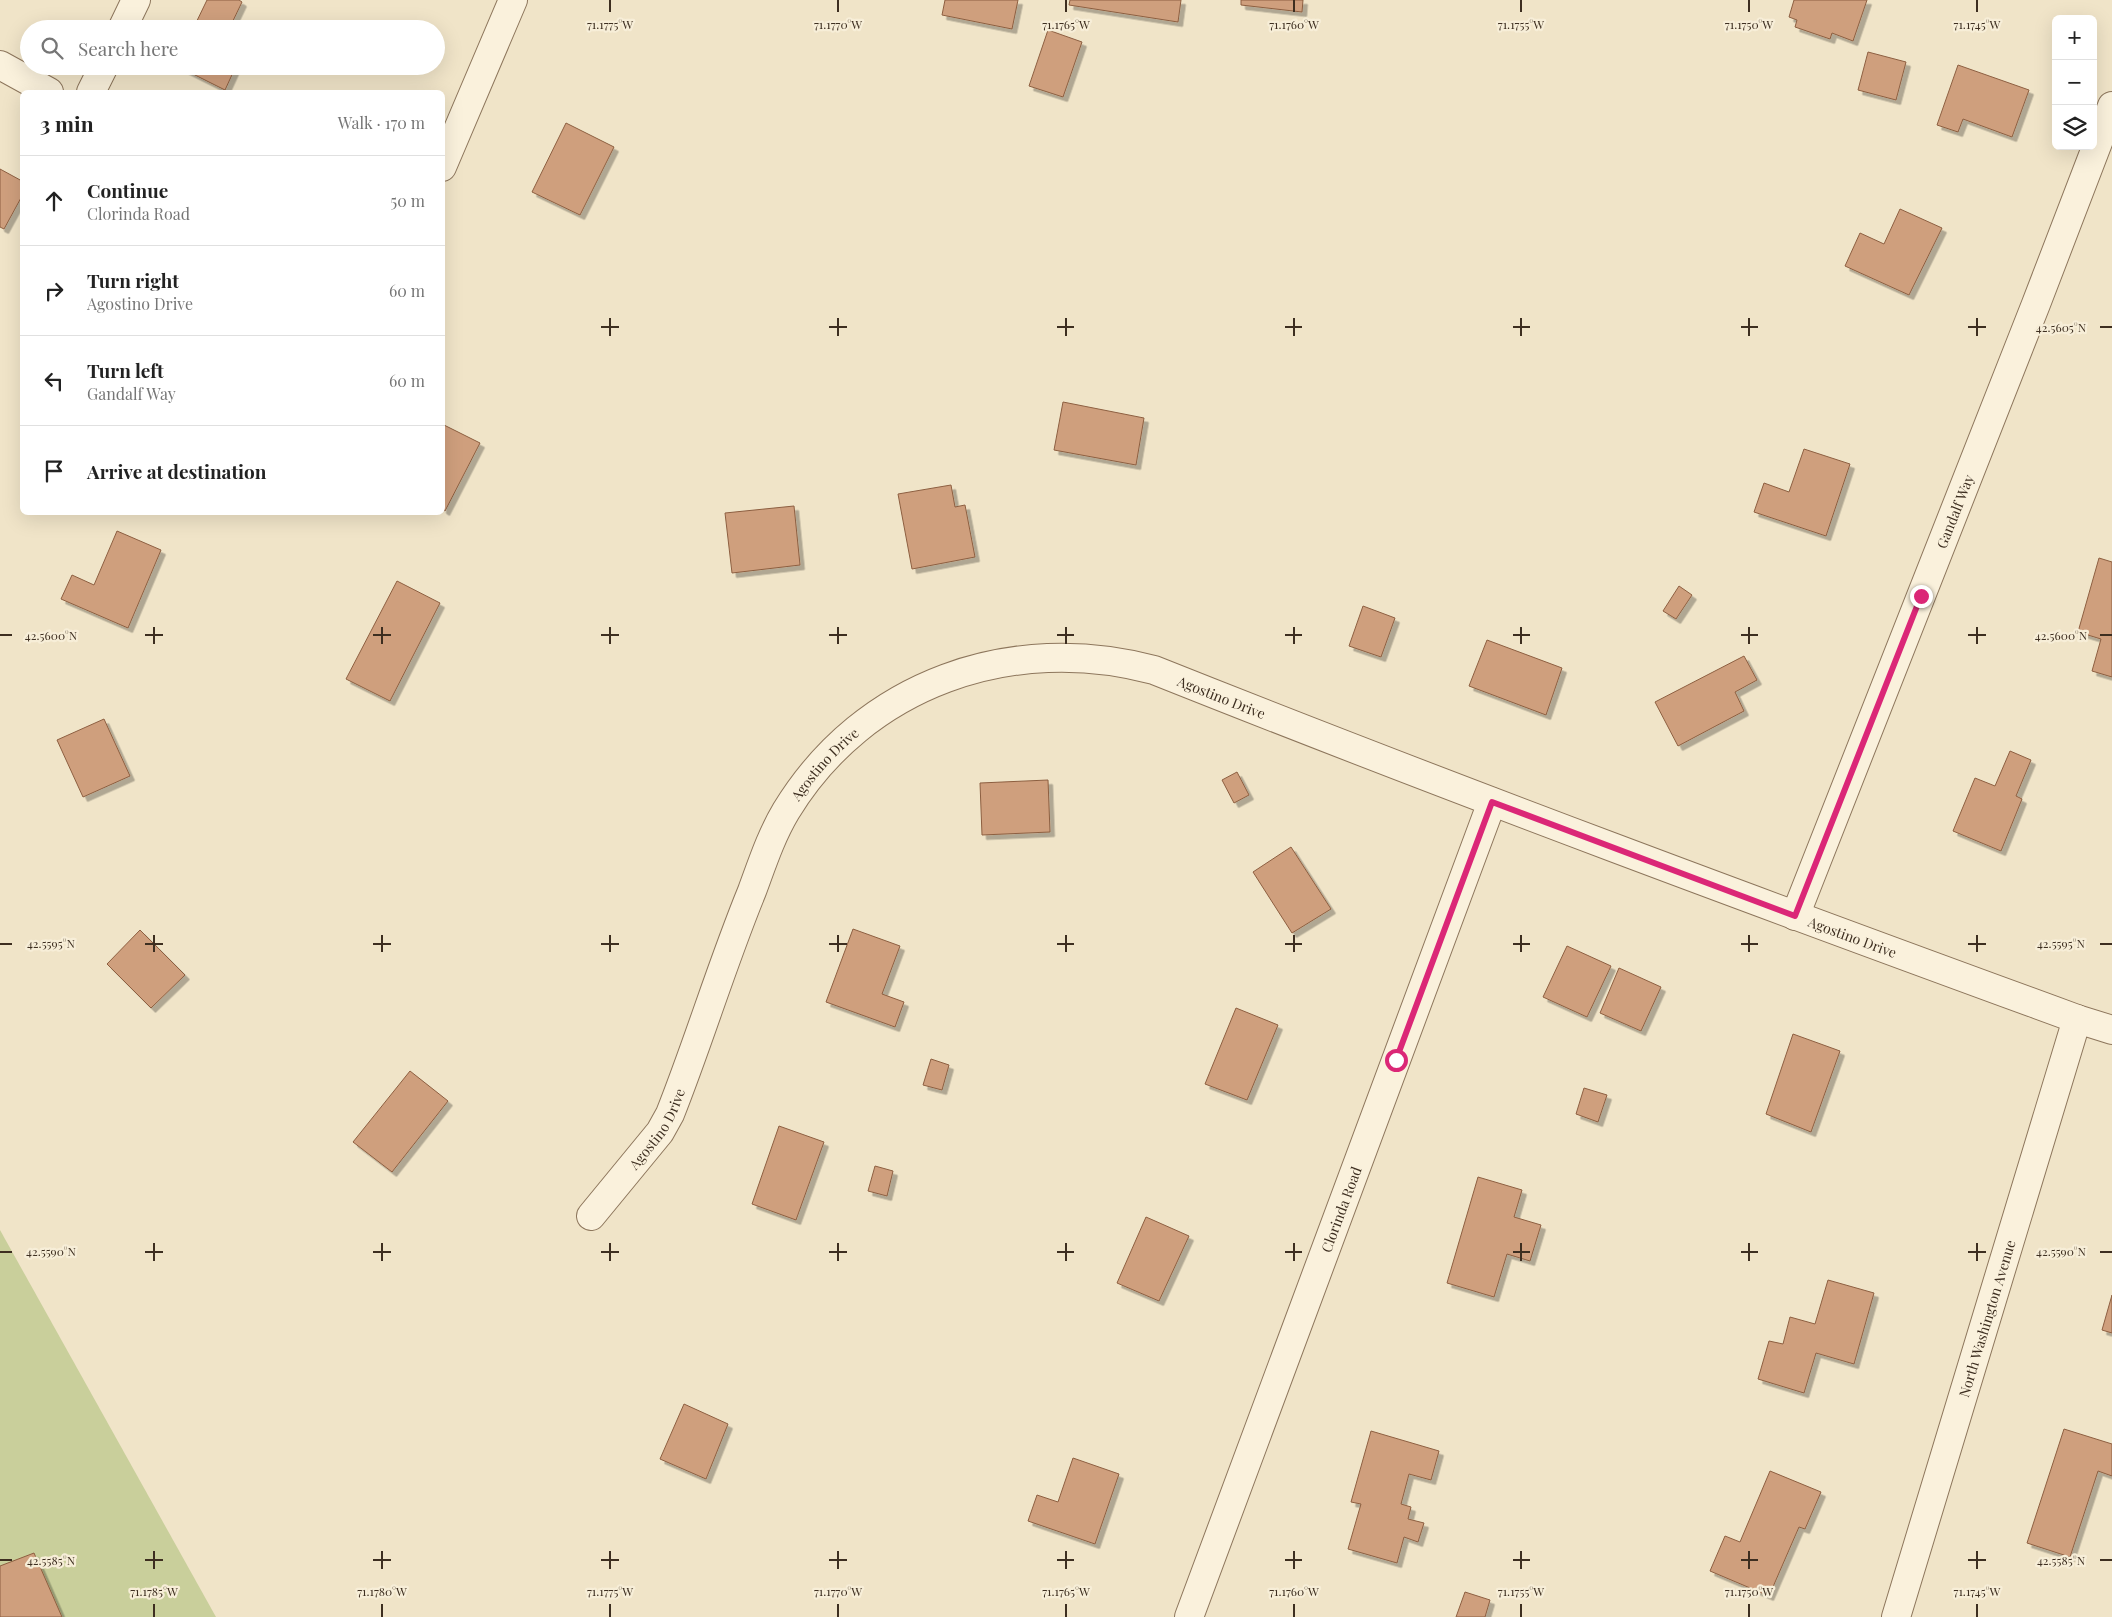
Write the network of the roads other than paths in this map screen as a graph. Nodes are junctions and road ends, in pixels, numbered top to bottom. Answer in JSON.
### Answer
{"nodes":[{"id":1,"x":136,"y":0,"type":"edge"},
{"id":2,"x":513,"y":0,"type":"edge"},
{"id":3,"x":126,"y":20,"type":"edge"},
{"id":4,"x":0,"y":65,"type":"edge"},
{"id":5,"x":100,"y":75,"type":"edge"},
{"id":6,"x":46,"y":90,"type":"edge"},
{"id":7,"x":92,"y":90,"type":"edge"},
{"id":8,"x":2112,"y":106,"type":"edge"},
{"id":9,"x":445,"y":160,"type":"edge"},
{"id":10,"x":1492,"y":802,"type":"junction"},
{"id":11,"x":1795,"y":916,"type":"junction"},
{"id":12,"x":2078,"y":1019,"type":"junction"},
{"id":13,"x":2112,"y":1030,"type":"edge"},
{"id":14,"x":591,"y":1216,"type":"dead end"},
{"id":15,"x":1189,"y":1617,"type":"edge"},
{"id":16,"x":1896,"y":1617,"type":"edge"}],
"edges":[{"from":1,"to":3,"type":"street"},
{"from":2,"to":9,"type":"street"},
{"from":4,"to":6,"type":"street"},
{"from":5,"to":7,"type":"street"},
{"from":8,"to":11,"type":"street","name":"Gandalf Way"},
{"from":10,"to":11,"type":"street","name":"Agostino Drive"},
{"from":10,"to":14,"type":"street","name":"Agostino Drive"},
{"from":10,"to":15,"type":"street","name":"Clorinda Road"},
{"from":11,"to":12,"type":"street","name":"Agostino Drive"},
{"from":12,"to":13,"type":"street","name":"Agostino Drive"},
{"from":12,"to":16,"type":"street","name":"North Washington Avenue"}]}
